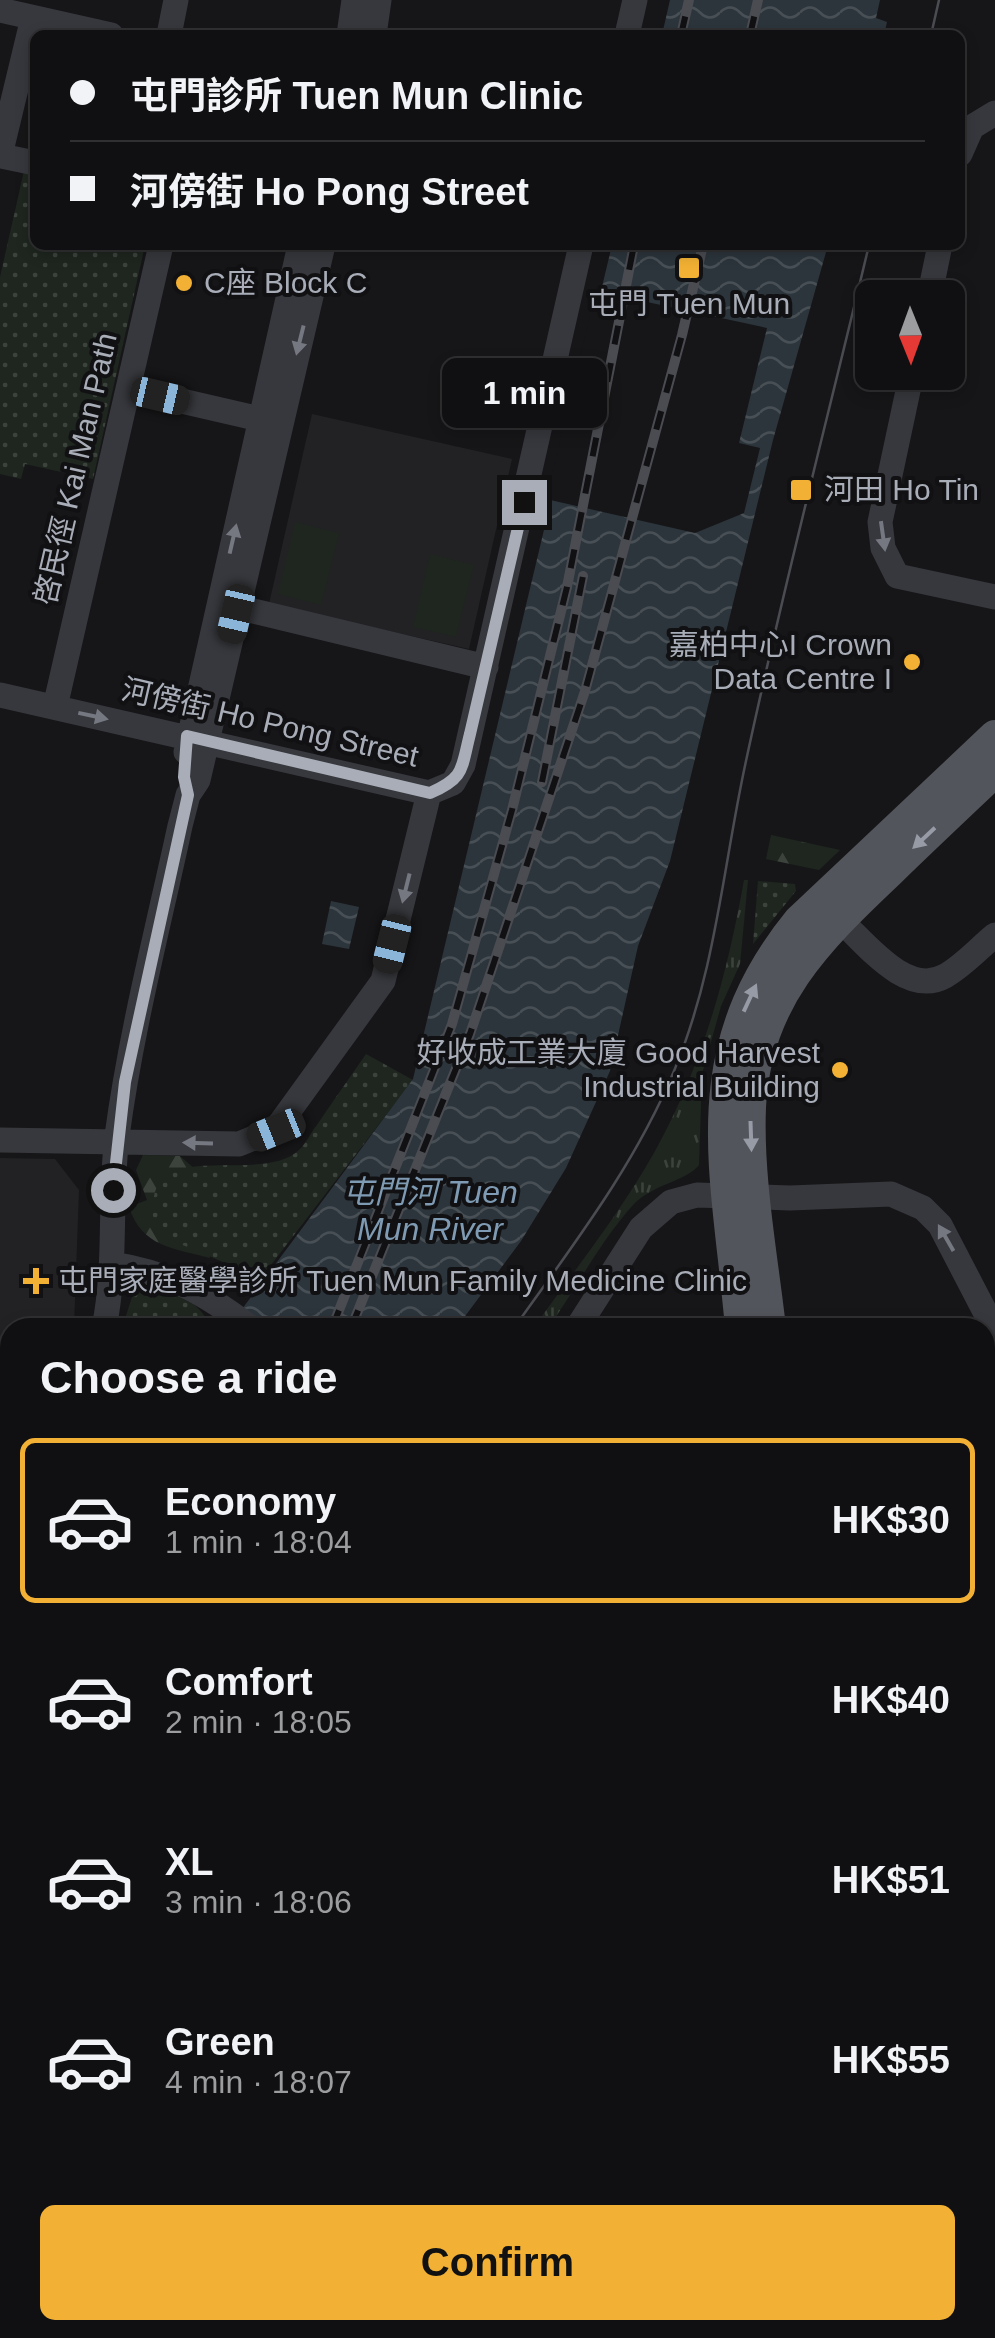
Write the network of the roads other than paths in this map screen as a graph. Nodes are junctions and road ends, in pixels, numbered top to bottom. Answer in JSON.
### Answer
{"nodes":[{"id":1,"x":176,"y":0,"type":"edge"},
{"id":2,"x":354,"y":0,"type":"edge"},
{"id":3,"x":378,"y":0,"type":"edge"},
{"id":4,"x":635,"y":0,"type":"edge"},
{"id":5,"x":0,"y":10,"type":"edge"},
{"id":6,"x":33,"y":18,"type":"junction"},
{"id":7,"x":30,"y":30,"type":"edge"},
{"id":8,"x":88,"y":30,"type":"edge"},
{"id":9,"x":169,"y":30,"type":"edge"},
{"id":10,"x":350,"y":30,"type":"edge"},
{"id":11,"x":375,"y":30,"type":"edge"},
{"id":12,"x":629,"y":30,"type":"edge"},
{"id":13,"x":30,"y":31,"type":"edge"},
{"id":14,"x":995,"y":113,"type":"edge"},
{"id":15,"x":965,"y":143,"type":"edge"},
{"id":16,"x":1,"y":155,"type":"edge"},
{"id":17,"x":30,"y":162,"type":"edge"},
{"id":18,"x":160,"y":250,"type":"edge"},
{"id":19,"x":299,"y":250,"type":"edge"},
{"id":20,"x":323,"y":250,"type":"edge"},
{"id":21,"x":580,"y":250,"type":"edge"},
{"id":22,"x":939,"y":250,"type":"edge"},
{"id":23,"x":932,"y":280,"type":"edge"},
{"id":24,"x":908,"y":390,"type":"edge"},
{"id":25,"x":160,"y":396,"type":"dead end"},
{"id":26,"x":260,"y":420,"type":"junction"},
{"id":27,"x":995,"y":597,"type":"edge"},
{"id":28,"x":245,"y":609,"type":"dead end"},
{"id":29,"x":486,"y":667,"type":"junction"},
{"id":30,"x":0,"y":695,"type":"edge"},
{"id":31,"x":55,"y":707,"type":"junction"},
{"id":32,"x":995,"y":736,"type":"edge"},
{"id":33,"x":196,"y":738,"type":"junction"},
{"id":34,"x":995,"y":771,"type":"edge"},
{"id":35,"x":430,"y":793,"type":"junction"},
{"id":36,"x":839,"y":919,"type":"junction"},
{"id":37,"x":995,"y":935,"type":"edge"},
{"id":38,"x":0,"y":1140,"type":"edge"},
{"id":39,"x":117,"y":1140,"type":"junction"},
{"id":40,"x":742,"y":1197,"type":"junction"},
{"id":41,"x":112,"y":1264,"type":"junction"},
{"id":42,"x":105,"y":1318,"type":"edge"},
{"id":43,"x":238,"y":1318,"type":"edge"},
{"id":44,"x":584,"y":1318,"type":"edge"},
{"id":45,"x":741,"y":1318,"type":"edge"},
{"id":46,"x":768,"y":1318,"type":"edge"},
{"id":47,"x":988,"y":1318,"type":"edge"}],
"edges":[{"from":1,"to":9,"type":"street"},
{"from":2,"to":10,"type":"street"},
{"from":3,"to":11,"type":"street"},
{"from":4,"to":12,"type":"street"},
{"from":5,"to":6,"type":"street"},
{"from":6,"to":7,"type":"street"},
{"from":6,"to":8,"type":"street"},
{"from":13,"to":16,"type":"street"},
{"from":14,"to":15,"type":"street"},
{"from":16,"to":17,"type":"street"},
{"from":18,"to":31,"type":"street","name":"啓民徑 Kai Man Path"},
{"from":19,"to":26,"type":"street"},
{"from":20,"to":33,"type":"street","one_way":true},
{"from":21,"to":29,"type":"street","name":"河傍街 Ho Pong Street"},
{"from":22,"to":23,"type":"street"},
{"from":24,"to":27,"type":"street","one_way":true},
{"from":25,"to":26,"type":"street"},
{"from":33,"to":26,"type":"street","one_way":true},
{"from":28,"to":29,"type":"street"},
{"from":29,"to":35,"type":"street","name":"河傍街 Ho Pong Street"},
{"from":30,"to":31,"type":"street","name":"河傍街 Ho Pong Street"},
{"from":31,"to":33,"type":"street","name":"河傍街 Ho Pong Street","one_way":true},
{"from":40,"to":32,"type":"main road","one_way":true},
{"from":33,"to":35,"type":"street","name":"河傍街 Ho Pong Street"},
{"from":33,"to":39,"type":"street"},
{"from":34,"to":36,"type":"main road","one_way":true},
{"from":35,"to":39,"type":"street","one_way":true},
{"from":36,"to":37,"type":"street"},
{"from":36,"to":40,"type":"main road","one_way":true},
{"from":38,"to":39,"type":"street"},
{"from":39,"to":41,"type":"street"},
{"from":40,"to":44,"type":"street"},
{"from":40,"to":45,"type":"main road"},
{"from":40,"to":46,"type":"main road"},
{"from":47,"to":40,"type":"street","one_way":true},
{"from":41,"to":42,"type":"street"},
{"from":41,"to":43,"type":"street"}]}
